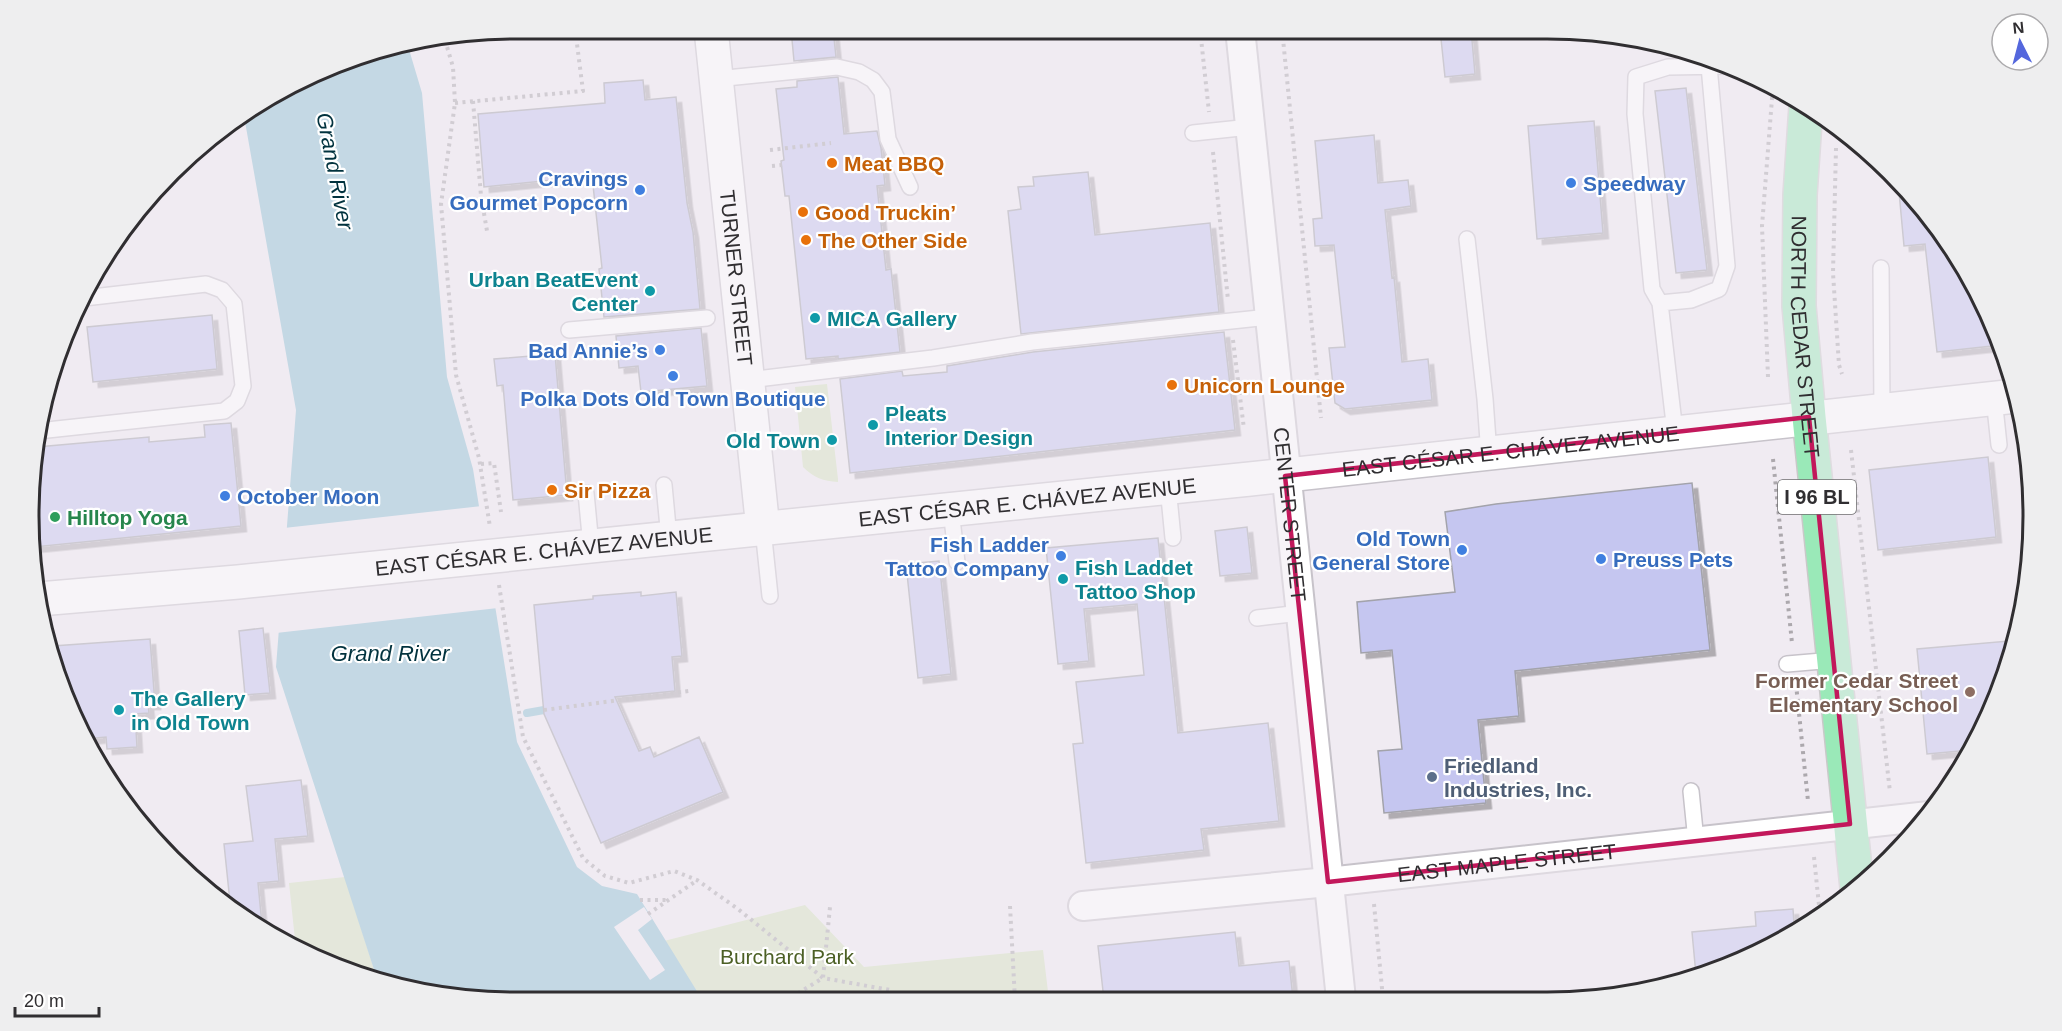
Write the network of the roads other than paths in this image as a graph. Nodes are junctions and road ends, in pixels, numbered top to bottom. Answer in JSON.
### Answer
{"nodes":[{"id":1,"x":712,"y":39,"type":"edge"},
{"id":2,"x":1241,"y":39,"type":"edge"},
{"id":3,"x":1705,"y":66,"type":"edge"},
{"id":4,"x":1709,"y":67,"type":"edge"},
{"id":5,"x":716,"y":79,"type":"junction"},
{"id":6,"x":1805,"y":116,"type":"edge"},
{"id":7,"x":1250,"y":127,"type":"junction"},
{"id":8,"x":1193,"y":133,"type":"dead end"},
{"id":9,"x":910,"y":186,"type":"dead end"},
{"id":10,"x":1467,"y":239,"type":"dead end"},
{"id":11,"x":1881,"y":268,"type":"dead end"},
{"id":12,"x":92,"y":297,"type":"edge"},
{"id":13,"x":1660,"y":303,"type":"junction"},
{"id":14,"x":1269,"y":317,"type":"junction"},
{"id":15,"x":707,"y":318,"type":"dead end"},
{"id":16,"x":569,"y":330,"type":"dead end"},
{"id":17,"x":748,"y":380,"type":"junction"},
{"id":18,"x":2005,"y":397,"type":"edge"},
{"id":19,"x":1882,"y":410,"type":"junction"},
{"id":20,"x":1809,"y":417,"type":"junction"},
{"id":21,"x":47,"y":430,"type":"edge"},
{"id":22,"x":1675,"y":432,"type":"junction"},
{"id":23,"x":1999,"y":445,"type":"dead end"},
{"id":24,"x":1489,"y":455,"type":"junction"},
{"id":25,"x":1285,"y":476,"type":"junction"},
{"id":26,"x":664,"y":485,"type":"dead end"},
{"id":27,"x":1168,"y":488,"type":"junction"},
{"id":28,"x":586,"y":493,"type":"dead end"},
{"id":29,"x":951,"y":510,"type":"junction"},
{"id":30,"x":763,"y":529,"type":"junction"},
{"id":31,"x":669,"y":538,"type":"junction"},
{"id":32,"x":1173,"y":538,"type":"dead end"},
{"id":33,"x":580,"y":547,"type":"junction"},
{"id":34,"x":957,"y":562,"type":"dead end"},
{"id":35,"x":770,"y":596,"type":"dead end"},
{"id":36,"x":46,"y":598,"type":"edge"},
{"id":37,"x":1300,"y":614,"type":"junction"},
{"id":38,"x":1257,"y":618,"type":"dead end"},
{"id":39,"x":1834,"y":660,"type":"junction"},
{"id":40,"x":1787,"y":664,"type":"dead end"},
{"id":41,"x":1691,"y":790,"type":"dead end"},
{"id":42,"x":1915,"y":817,"type":"edge"},
{"id":43,"x":1851,"y":824,"type":"junction"},
{"id":44,"x":1696,"y":842,"type":"junction"},
{"id":45,"x":1856,"y":878,"type":"edge"},
{"id":46,"x":1328,"y":882,"type":"junction"},
{"id":47,"x":1083,"y":906,"type":"dead end"},
{"id":48,"x":1340,"y":992,"type":"edge"}],
"edges":[{"from":1,"to":5,"type":"street","name":"TURNER STREET"},
{"from":2,"to":7,"type":"street","name":"CENTER STREET"},
{"from":3,"to":13,"type":"lane"},
{"from":4,"to":13,"type":"lane"},
{"from":5,"to":9,"type":"lane"},
{"from":5,"to":17,"type":"street","name":"TURNER STREET"},
{"from":6,"to":20,"type":"main road","name":"NORTH CEDAR STREET","number":"I 96 BL"},
{"from":7,"to":8,"type":"lane"},
{"from":7,"to":14,"type":"street","name":"CENTER STREET"},
{"from":10,"to":24,"type":"lane"},
{"from":11,"to":19,"type":"lane"},
{"from":12,"to":21,"type":"lane"},
{"from":13,"to":22,"type":"lane"},
{"from":14,"to":17,"type":"lane"},
{"from":14,"to":25,"type":"street","name":"CENTER STREET"},
{"from":15,"to":16,"type":"lane"},
{"from":17,"to":30,"type":"street","name":"TURNER STREET"},
{"from":18,"to":19,"type":"street","name":"EAST CÉSAR E. CHÁVEZ AVENUE"},
{"from":18,"to":23,"type":"lane"},
{"from":19,"to":20,"type":"street","name":"EAST CÉSAR E. CHÁVEZ AVENUE"},
{"from":20,"to":22,"type":"street","name":"EAST CÉSAR E. CHÁVEZ AVENUE"},
{"from":20,"to":39,"type":"main road","name":"NORTH CEDAR STREET","number":"I 96 BL"},
{"from":22,"to":24,"type":"street","name":"EAST CÉSAR E. CHÁVEZ AVENUE"},
{"from":24,"to":25,"type":"street","name":"EAST CÉSAR E. CHÁVEZ AVENUE"},
{"from":25,"to":27,"type":"street","name":"EAST CÉSAR E. CHÁVEZ AVENUE"},
{"from":25,"to":37,"type":"street","name":"CENTER STREET"},
{"from":26,"to":31,"type":"lane"},
{"from":27,"to":29,"type":"street","name":"EAST CÉSAR E. CHÁVEZ AVENUE"},
{"from":27,"to":32,"type":"lane"},
{"from":28,"to":33,"type":"lane"},
{"from":29,"to":30,"type":"street","name":"EAST CÉSAR E. CHÁVEZ AVENUE"},
{"from":29,"to":34,"type":"lane"},
{"from":30,"to":31,"type":"street","name":"EAST CÉSAR E. CHÁVEZ AVENUE"},
{"from":30,"to":35,"type":"lane"},
{"from":31,"to":33,"type":"street","name":"EAST CÉSAR E. CHÁVEZ AVENUE"},
{"from":33,"to":36,"type":"street","name":"EAST CÉSAR E. CHÁVEZ AVENUE"},
{"from":37,"to":38,"type":"lane"},
{"from":37,"to":46,"type":"street","name":"CENTER STREET"},
{"from":39,"to":40,"type":"lane"},
{"from":39,"to":43,"type":"main road","name":"NORTH CEDAR STREET","number":"I 96 BL"},
{"from":41,"to":44,"type":"lane"},
{"from":42,"to":43,"type":"street","name":"EAST MAPLE STREET"},
{"from":43,"to":44,"type":"street","name":"EAST MAPLE STREET"},
{"from":43,"to":45,"type":"main road","name":"NORTH CEDAR STREET","number":"I 96 BL"},
{"from":44,"to":46,"type":"street","name":"EAST MAPLE STREET"},
{"from":46,"to":47,"type":"street","name":"EAST MAPLE STREET"},
{"from":46,"to":48,"type":"street","name":"CENTER STREET"}]}
